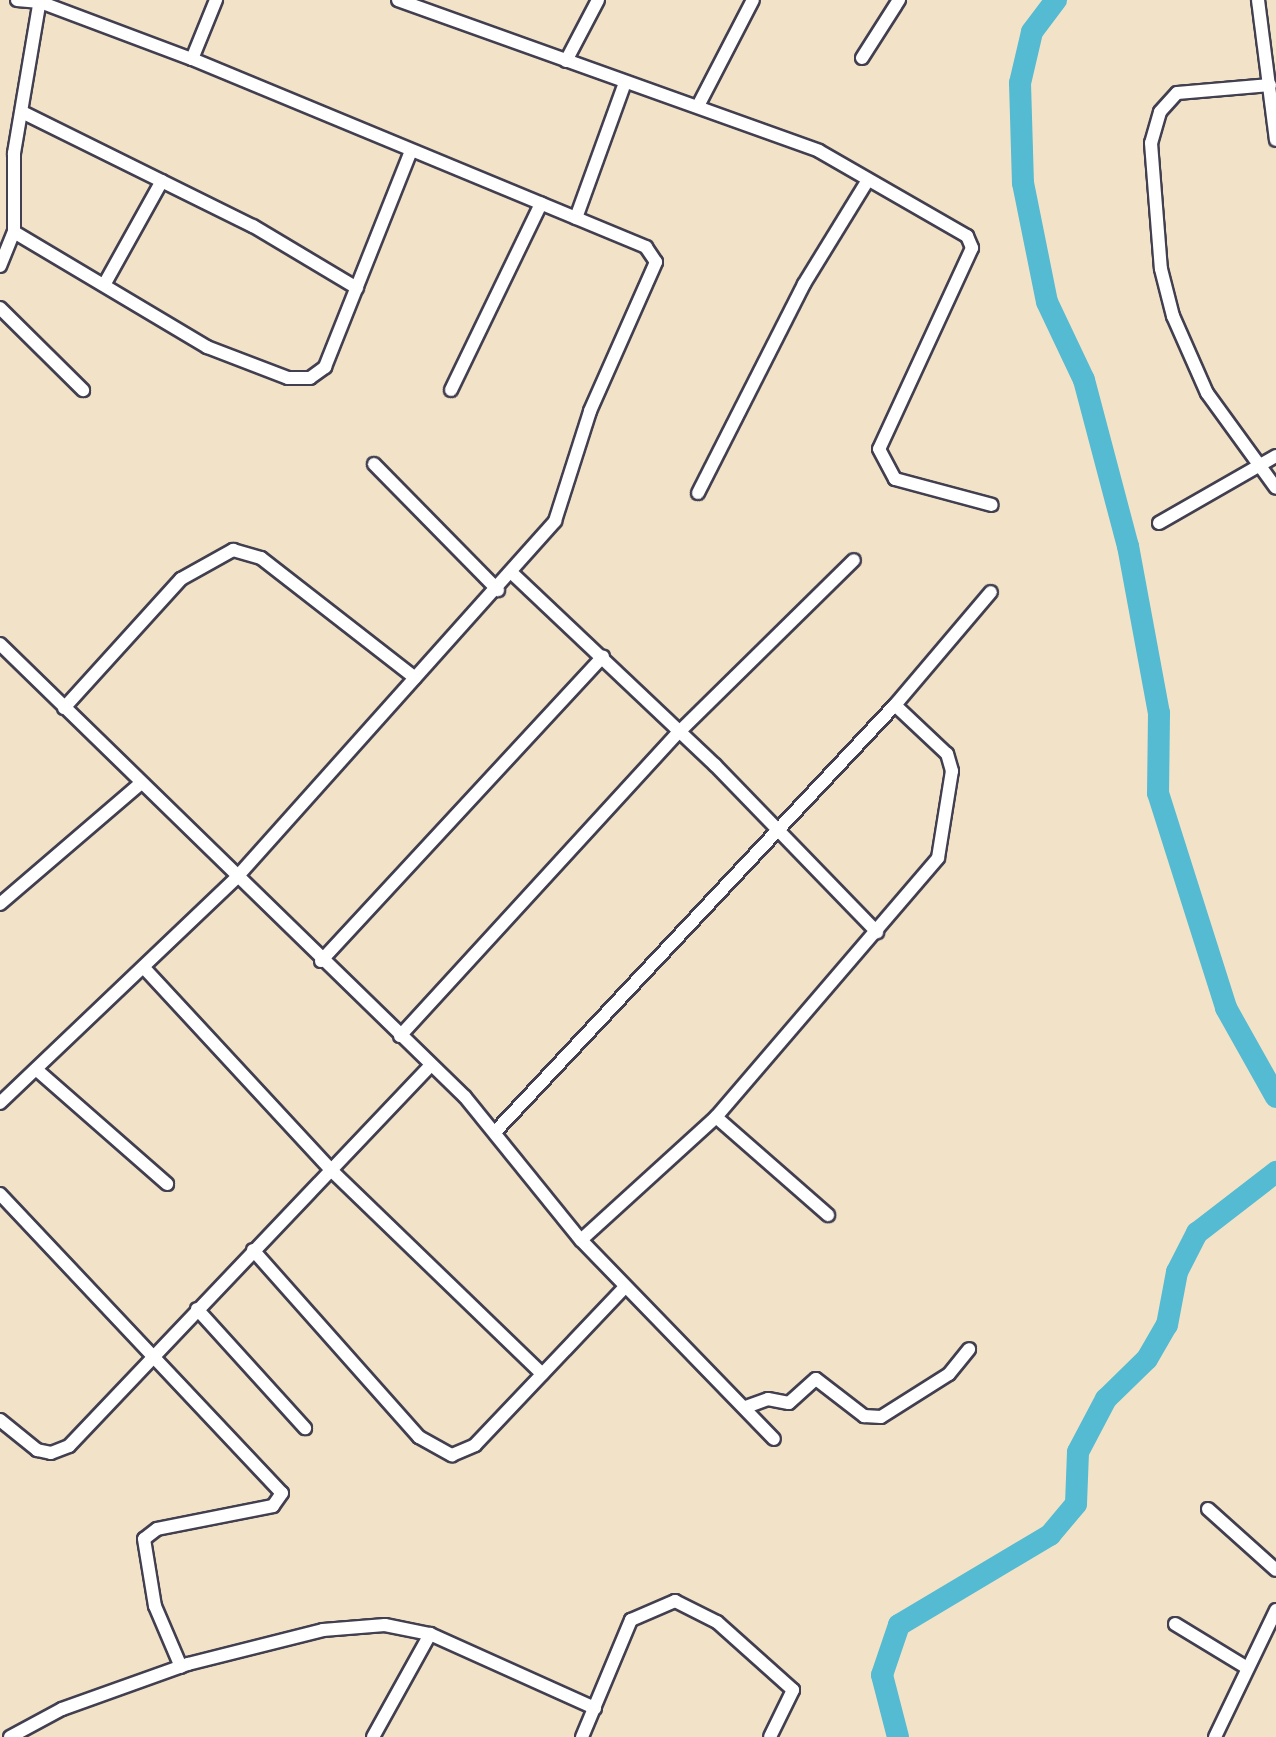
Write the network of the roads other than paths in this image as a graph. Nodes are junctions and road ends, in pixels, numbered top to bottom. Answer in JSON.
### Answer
{"nodes":[{"id":1,"x":17,"y":0,"type":"edge"},
{"id":2,"x":216,"y":0,"type":"edge"},
{"id":3,"x":398,"y":0,"type":"edge"},
{"id":4,"x":598,"y":0,"type":"edge"},
{"id":5,"x":753,"y":0,"type":"edge"},
{"id":6,"x":899,"y":0,"type":"edge"},
{"id":7,"x":1258,"y":0,"type":"edge"},
{"id":8,"x":40,"y":1,"type":"edge"},
{"id":9,"x":862,"y":58,"type":"dead end"},
{"id":10,"x":192,"y":60,"type":"junction"},
{"id":11,"x":566,"y":61,"type":"junction"},
{"id":12,"x":625,"y":82,"type":"junction"},
{"id":13,"x":1270,"y":85,"type":"junction"},
{"id":14,"x":698,"y":106,"type":"junction"},
{"id":15,"x":22,"y":112,"type":"junction"},
{"id":16,"x":1276,"y":140,"type":"edge"},
{"id":17,"x":411,"y":151,"type":"junction"},
{"id":18,"x":868,"y":180,"type":"junction"},
{"id":19,"x":162,"y":181,"type":"junction"},
{"id":20,"x":6,"y":183,"type":"edge"},
{"id":21,"x":541,"y":204,"type":"junction"},
{"id":22,"x":576,"y":218,"type":"junction"},
{"id":23,"x":14,"y":232,"type":"junction"},
{"id":24,"x":0,"y":266,"type":"edge"},
{"id":25,"x":104,"y":285,"type":"junction"},
{"id":26,"x":356,"y":288,"type":"junction"},
{"id":27,"x":0,"y":308,"type":"edge"},
{"id":28,"x":83,"y":390,"type":"dead end"},
{"id":29,"x":451,"y":390,"type":"dead end"},
{"id":30,"x":1276,"y":456,"type":"edge"},
{"id":31,"x":374,"y":464,"type":"dead end"},
{"id":32,"x":1259,"y":467,"type":"junction"},
{"id":33,"x":1276,"y":488,"type":"edge"},
{"id":34,"x":698,"y":493,"type":"dead end"},
{"id":35,"x":992,"y":505,"type":"dead end"},
{"id":36,"x":1159,"y":523,"type":"dead end"},
{"id":37,"x":854,"y":560,"type":"dead end"},
{"id":38,"x":513,"y":574,"type":"junction"},
{"id":39,"x":498,"y":590,"type":"junction"},
{"id":40,"x":991,"y":592,"type":"dead end"},
{"id":41,"x":0,"y":644,"type":"edge"},
{"id":42,"x":603,"y":656,"type":"junction"},
{"id":43,"x":416,"y":678,"type":"junction"},
{"id":44,"x":896,"y":706,"type":"junction"},
{"id":45,"x":64,"y":708,"type":"junction"},
{"id":46,"x":679,"y":732,"type":"junction"},
{"id":47,"x":140,"y":785,"type":"junction"},
{"id":48,"x":778,"y":830,"type":"junction"},
{"id":49,"x":236,"y":878,"type":"junction"},
{"id":50,"x":0,"y":904,"type":"edge"},
{"id":51,"x":877,"y":932,"type":"junction"},
{"id":52,"x":321,"y":960,"type":"junction"},
{"id":53,"x":146,"y":970,"type":"junction"},
{"id":54,"x":400,"y":1036,"type":"junction"},
{"id":55,"x":429,"y":1067,"type":"junction"},
{"id":56,"x":37,"y":1070,"type":"junction"},
{"id":57,"x":0,"y":1103,"type":"edge"},
{"id":58,"x":716,"y":1116,"type":"junction"},
{"id":59,"x":494,"y":1132,"type":"junction"},
{"id":60,"x":330,"y":1170,"type":"junction"},
{"id":61,"x":167,"y":1184,"type":"dead end"},
{"id":62,"x":0,"y":1194,"type":"edge"},
{"id":63,"x":828,"y":1215,"type":"dead end"},
{"id":64,"x":581,"y":1240,"type":"junction"},
{"id":65,"x":253,"y":1250,"type":"junction"},
{"id":66,"x":626,"y":1287,"type":"junction"},
{"id":67,"x":197,"y":1310,"type":"junction"},
{"id":68,"x":969,"y":1349,"type":"dead end"},
{"id":69,"x":150,"y":1358,"type":"junction"},
{"id":70,"x":542,"y":1374,"type":"junction"},
{"id":71,"x":746,"y":1407,"type":"junction"},
{"id":72,"x":0,"y":1420,"type":"edge"},
{"id":73,"x":305,"y":1428,"type":"dead end"},
{"id":74,"x":774,"y":1439,"type":"dead end"},
{"id":75,"x":1208,"y":1510,"type":"dead end"},
{"id":76,"x":1276,"y":1570,"type":"edge"},
{"id":77,"x":1276,"y":1610,"type":"edge"},
{"id":78,"x":1174,"y":1624,"type":"dead end"},
{"id":79,"x":430,"y":1634,"type":"junction"},
{"id":80,"x":1244,"y":1666,"type":"junction"},
{"id":81,"x":181,"y":1667,"type":"junction"},
{"id":82,"x":595,"y":1708,"type":"junction"},
{"id":83,"x":10,"y":1737,"type":"edge"},
{"id":84,"x":372,"y":1737,"type":"edge"},
{"id":85,"x":582,"y":1737,"type":"edge"},
{"id":86,"x":770,"y":1737,"type":"edge"},
{"id":87,"x":1215,"y":1737,"type":"edge"}],
"edges":[{"from":1,"to":8,"type":"street"},
{"from":2,"to":10,"type":"street"},
{"from":3,"to":11,"type":"street"},
{"from":4,"to":11,"type":"street"},
{"from":5,"to":14,"type":"street"},
{"from":6,"to":9,"type":"street"},
{"from":7,"to":13,"type":"street"},
{"from":8,"to":10,"type":"street"},
{"from":8,"to":15,"type":"street"},
{"from":10,"to":17,"type":"street"},
{"from":11,"to":12,"type":"street"},
{"from":12,"to":14,"type":"street"},
{"from":12,"to":22,"type":"street"},
{"from":13,"to":16,"type":"street"},
{"from":13,"to":32,"type":"street"},
{"from":14,"to":18,"type":"street"},
{"from":15,"to":19,"type":"street"},
{"from":15,"to":20,"type":"street"},
{"from":17,"to":21,"type":"street"},
{"from":17,"to":26,"type":"street"},
{"from":18,"to":34,"type":"street"},
{"from":18,"to":35,"type":"street"},
{"from":19,"to":25,"type":"street"},
{"from":19,"to":26,"type":"street"},
{"from":20,"to":23,"type":"street"},
{"from":21,"to":22,"type":"street"},
{"from":21,"to":29,"type":"street"},
{"from":22,"to":38,"type":"street"},
{"from":23,"to":24,"type":"street"},
{"from":23,"to":25,"type":"street"},
{"from":25,"to":26,"type":"street"},
{"from":27,"to":28,"type":"street"},
{"from":30,"to":32,"type":"street"},
{"from":31,"to":39,"type":"street"},
{"from":32,"to":33,"type":"street"},
{"from":32,"to":36,"type":"street"},
{"from":37,"to":46,"type":"street"},
{"from":38,"to":39,"type":"street"},
{"from":38,"to":42,"type":"street"},
{"from":39,"to":43,"type":"street"},
{"from":40,"to":44,"type":"street"},
{"from":41,"to":45,"type":"street"},
{"from":42,"to":46,"type":"street"},
{"from":42,"to":52,"type":"street"},
{"from":43,"to":45,"type":"street"},
{"from":43,"to":49,"type":"street"},
{"from":44,"to":48,"type":"street"},
{"from":44,"to":51,"type":"street"},
{"from":45,"to":47,"type":"street"},
{"from":46,"to":48,"type":"street"},
{"from":46,"to":54,"type":"street"},
{"from":47,"to":49,"type":"street"},
{"from":47,"to":50,"type":"street"},
{"from":48,"to":51,"type":"street"},
{"from":48,"to":59,"type":"street"},
{"from":49,"to":52,"type":"street"},
{"from":49,"to":53,"type":"street"},
{"from":51,"to":58,"type":"street"},
{"from":52,"to":54,"type":"street"},
{"from":53,"to":56,"type":"street"},
{"from":53,"to":60,"type":"street"},
{"from":54,"to":55,"type":"street"},
{"from":55,"to":59,"type":"street"},
{"from":55,"to":60,"type":"street"},
{"from":56,"to":57,"type":"street"},
{"from":56,"to":61,"type":"street"},
{"from":58,"to":63,"type":"street"},
{"from":58,"to":64,"type":"street"},
{"from":59,"to":64,"type":"street"},
{"from":60,"to":65,"type":"street"},
{"from":60,"to":70,"type":"street"},
{"from":62,"to":69,"type":"street"},
{"from":64,"to":66,"type":"street"},
{"from":65,"to":67,"type":"street"},
{"from":65,"to":70,"type":"street"},
{"from":66,"to":70,"type":"street"},
{"from":66,"to":71,"type":"street"},
{"from":67,"to":69,"type":"street"},
{"from":67,"to":73,"type":"street"},
{"from":68,"to":71,"type":"street"},
{"from":69,"to":72,"type":"street"},
{"from":69,"to":81,"type":"street"},
{"from":71,"to":74,"type":"street"},
{"from":75,"to":76,"type":"street"},
{"from":77,"to":80,"type":"street"},
{"from":78,"to":80,"type":"street"},
{"from":79,"to":81,"type":"street"},
{"from":79,"to":82,"type":"street"},
{"from":79,"to":84,"type":"street"},
{"from":80,"to":87,"type":"street"},
{"from":81,"to":83,"type":"street"},
{"from":82,"to":85,"type":"street"},
{"from":82,"to":86,"type":"street"}]}
